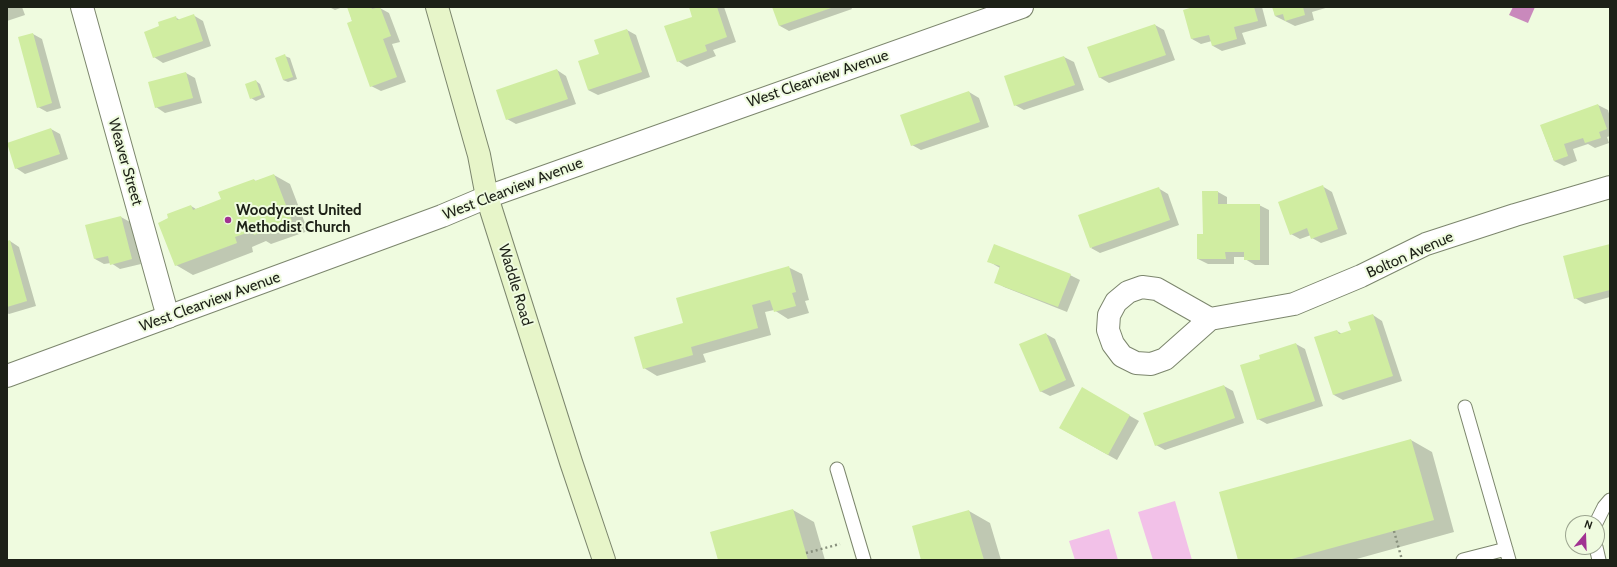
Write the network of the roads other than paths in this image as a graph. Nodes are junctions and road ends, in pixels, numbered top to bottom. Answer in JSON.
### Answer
{"nodes":[{"id":1,"x":82,"y":7,"type":"edge"},
{"id":2,"x":438,"y":7,"type":"edge"},
{"id":3,"x":1022,"y":7,"type":"edge"},
{"id":4,"x":1610,"y":187,"type":"edge"},
{"id":5,"x":487,"y":197,"type":"junction"},
{"id":6,"x":168,"y":317,"type":"junction"},
{"id":7,"x":1210,"y":319,"type":"dead end"},
{"id":8,"x":7,"y":376,"type":"edge"},
{"id":9,"x":1465,"y":407,"type":"dead end"},
{"id":10,"x":837,"y":469,"type":"dead end"},
{"id":11,"x":1610,"y":500,"type":"edge"},
{"id":12,"x":1600,"y":515,"type":"edge"},
{"id":13,"x":1508,"y":554,"type":"edge"},
{"id":14,"x":604,"y":560,"type":"edge"},
{"id":15,"x":864,"y":560,"type":"edge"},
{"id":16,"x":1463,"y":560,"type":"edge"}],
"edges":[{"from":1,"to":6,"type":"street","name":"Weaver Street"},
{"from":2,"to":5,"type":"main road","name":"Waddle Road"},
{"from":3,"to":5,"type":"street","name":"West Clearview Avenue"},
{"from":4,"to":7,"type":"street","name":"Bolton Avenue"},
{"from":5,"to":6,"type":"street","name":"West Clearview Avenue"},
{"from":5,"to":14,"type":"main road","name":"Waddle Road"},
{"from":6,"to":8,"type":"street","name":"West Clearview Avenue"},
{"from":9,"to":13,"type":"lane"},
{"from":10,"to":15,"type":"lane"},
{"from":11,"to":12,"type":"lane"},
{"from":13,"to":16,"type":"lane"}]}
